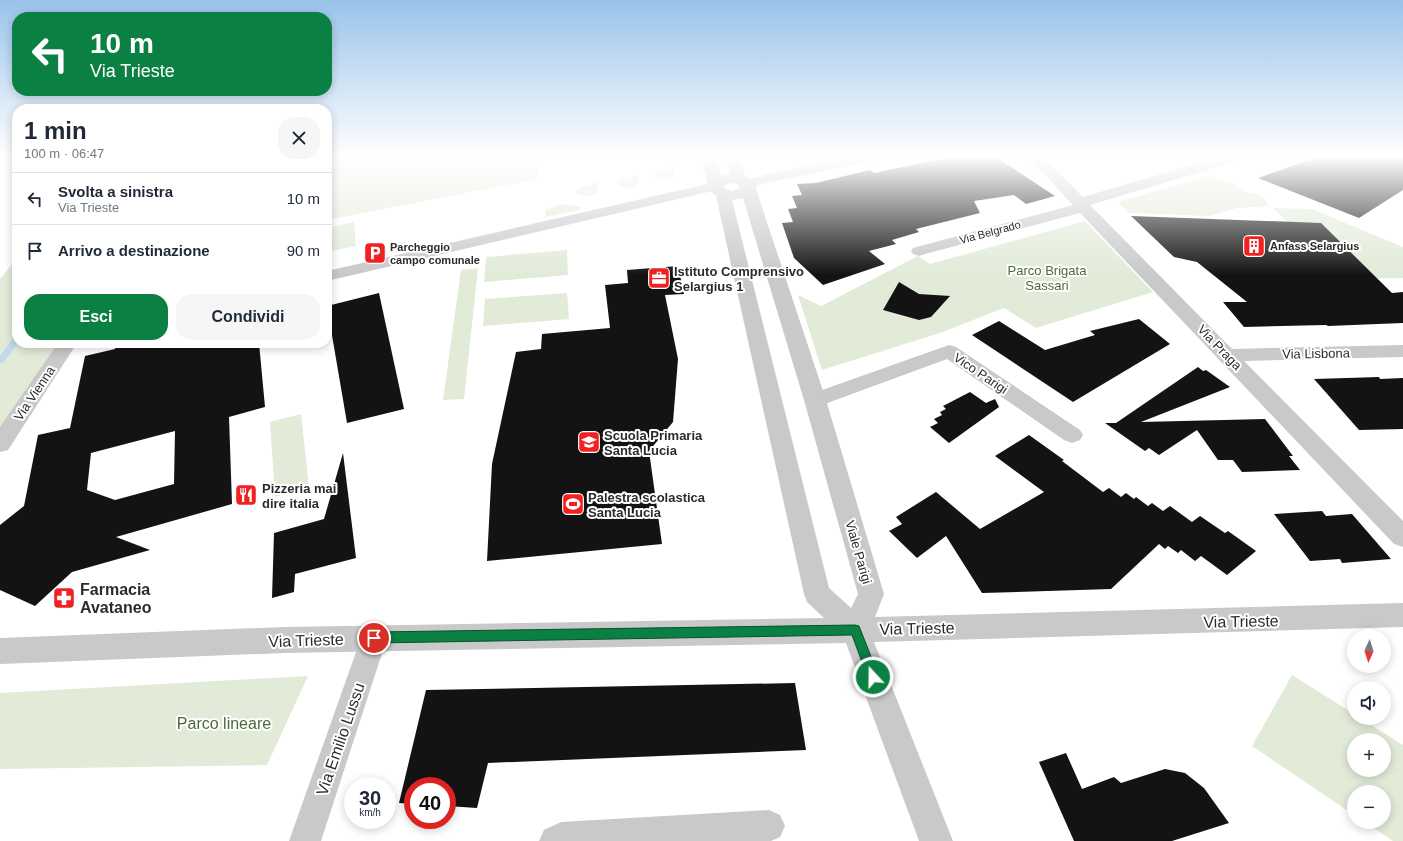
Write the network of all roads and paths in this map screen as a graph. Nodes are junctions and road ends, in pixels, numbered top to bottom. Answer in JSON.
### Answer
{"nodes":[{"id":1,"x":681,"y":196,"type":"edge"},
{"id":2,"x":720,"y":196,"type":"edge"},
{"id":3,"x":749,"y":196,"type":"edge"},
{"id":4,"x":1074,"y":196,"type":"edge"},
{"id":5,"x":1110,"y":196,"type":"edge"},
{"id":6,"x":1082,"y":205,"type":"junction"},
{"id":7,"x":919,"y":251,"type":"dead end"},
{"id":8,"x":332,"y":275,"type":"edge"},
{"id":9,"x":65,"y":348,"type":"edge"},
{"id":10,"x":1403,"y":351,"type":"edge"},
{"id":11,"x":1228,"y":355,"type":"junction"},
{"id":12,"x":815,"y":400,"type":"junction"},
{"id":13,"x":1072,"y":435,"type":"dead end"},
{"id":14,"x":0,"y":444,"type":"edge"},
{"id":15,"x":1403,"y":537,"type":"edge"},
{"id":16,"x":1403,"y":614,"type":"edge"},
{"id":17,"x":855,"y":630,"type":"junction"},
{"id":18,"x":374,"y":638,"type":"junction"},
{"id":19,"x":0,"y":651,"type":"edge"},
{"id":20,"x":769,"y":826,"type":"dead end"},
{"id":21,"x":305,"y":841,"type":"edge"},
{"id":22,"x":555,"y":841,"type":"edge"},
{"id":23,"x":936,"y":841,"type":"edge"}],
"edges":[{"from":1,"to":8,"type":"street"},
{"from":2,"to":17,"type":"street"},
{"from":3,"to":12,"type":"street","name":"Viale Parigi"},
{"from":4,"to":6,"type":"street","name":"Via Praga"},
{"from":5,"to":6,"type":"street","name":"Via Belgrado"},
{"from":6,"to":7,"type":"street","name":"Via Belgrado"},
{"from":6,"to":11,"type":"street","name":"Via Praga"},
{"from":9,"to":14,"type":"street","name":"Via Vienna"},
{"from":10,"to":11,"type":"street","name":"Via Lisbona"},
{"from":11,"to":15,"type":"street","name":"Via Praga"},
{"from":12,"to":13,"type":"street","name":"Vico Parigi"},
{"from":12,"to":17,"type":"street","name":"Viale Parigi"},
{"from":16,"to":17,"type":"street","name":"Via Trieste"},
{"from":17,"to":18,"type":"street","name":"Via Trieste"},
{"from":17,"to":23,"type":"street"},
{"from":18,"to":19,"type":"street","name":"Via Trieste"},
{"from":18,"to":21,"type":"street","name":"Via Emilio Lussu"},
{"from":20,"to":22,"type":"street"}]}
